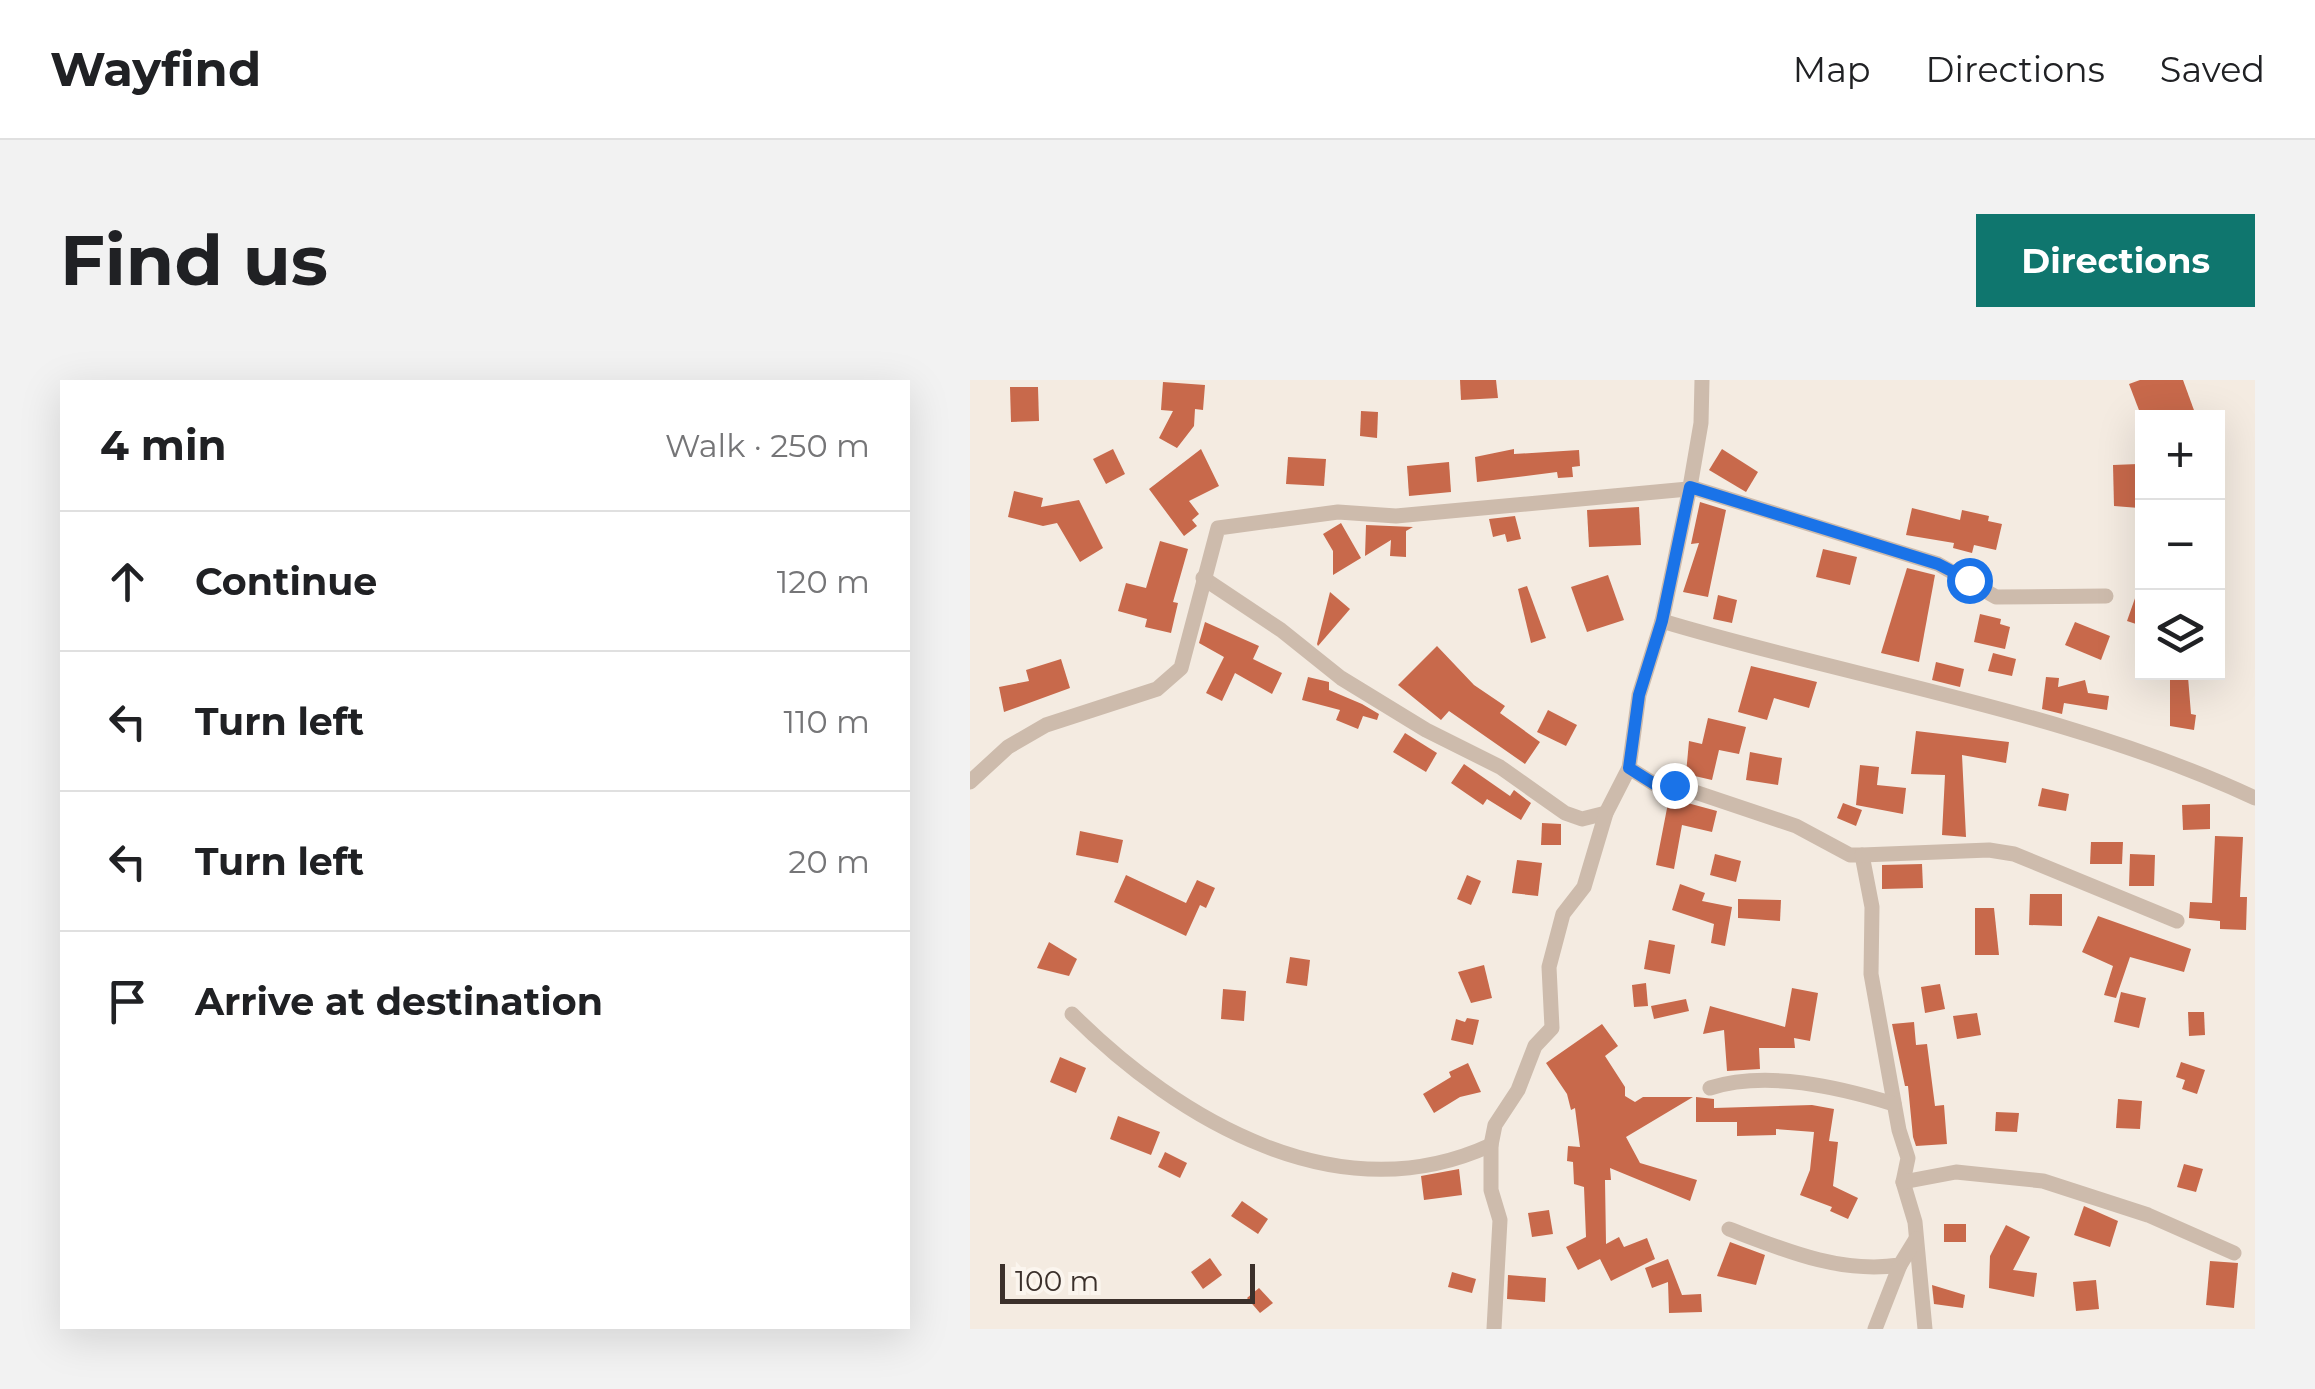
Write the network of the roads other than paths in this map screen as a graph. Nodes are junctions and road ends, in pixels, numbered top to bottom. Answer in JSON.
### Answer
{"nodes":[{"id":1,"x":1702,"y":380,"type":"edge"},
{"id":2,"x":1689,"y":488,"type":"junction"},
{"id":3,"x":1204,"y":578,"type":"junction"},
{"id":4,"x":2106,"y":596,"type":"dead end"},
{"id":5,"x":1662,"y":621,"type":"junction"},
{"id":6,"x":1629,"y":768,"type":"junction"},
{"id":7,"x":970,"y":782,"type":"edge"},
{"id":8,"x":2255,"y":798,"type":"edge"},
{"id":9,"x":1606,"y":813,"type":"junction"},
{"id":10,"x":1862,"y":854,"type":"junction"},
{"id":11,"x":2177,"y":921,"type":"dead end"},
{"id":12,"x":1072,"y":1014,"type":"dead end"},
{"id":13,"x":1710,"y":1088,"type":"dead end"},
{"id":14,"x":1894,"y":1104,"type":"junction"},
{"id":15,"x":1492,"y":1146,"type":"junction"},
{"id":16,"x":1903,"y":1182,"type":"junction"},
{"id":17,"x":1728,"y":1230,"type":"dead end"},
{"id":18,"x":1916,"y":1239,"type":"junction"},
{"id":19,"x":2234,"y":1254,"type":"dead end"},
{"id":20,"x":1900,"y":1265,"type":"junction"},
{"id":21,"x":1494,"y":1329,"type":"edge"},
{"id":22,"x":1876,"y":1329,"type":"edge"},
{"id":23,"x":1925,"y":1329,"type":"edge"}],
"edges":[{"from":1,"to":2,"type":"street"},
{"from":2,"to":3,"type":"street"},
{"from":2,"to":4,"type":"street"},
{"from":2,"to":5,"type":"street"},
{"from":3,"to":7,"type":"street"},
{"from":3,"to":9,"type":"street"},
{"from":5,"to":6,"type":"street"},
{"from":5,"to":8,"type":"street"},
{"from":6,"to":9,"type":"street"},
{"from":6,"to":10,"type":"street"},
{"from":9,"to":15,"type":"street"},
{"from":10,"to":11,"type":"street"},
{"from":10,"to":14,"type":"street"},
{"from":12,"to":15,"type":"street"},
{"from":13,"to":14,"type":"street"},
{"from":14,"to":16,"type":"street"},
{"from":15,"to":21,"type":"street"},
{"from":16,"to":18,"type":"street"},
{"from":16,"to":19,"type":"street"},
{"from":17,"to":20,"type":"street"},
{"from":18,"to":20,"type":"street"},
{"from":18,"to":23,"type":"street"},
{"from":20,"to":22,"type":"street"}]}
